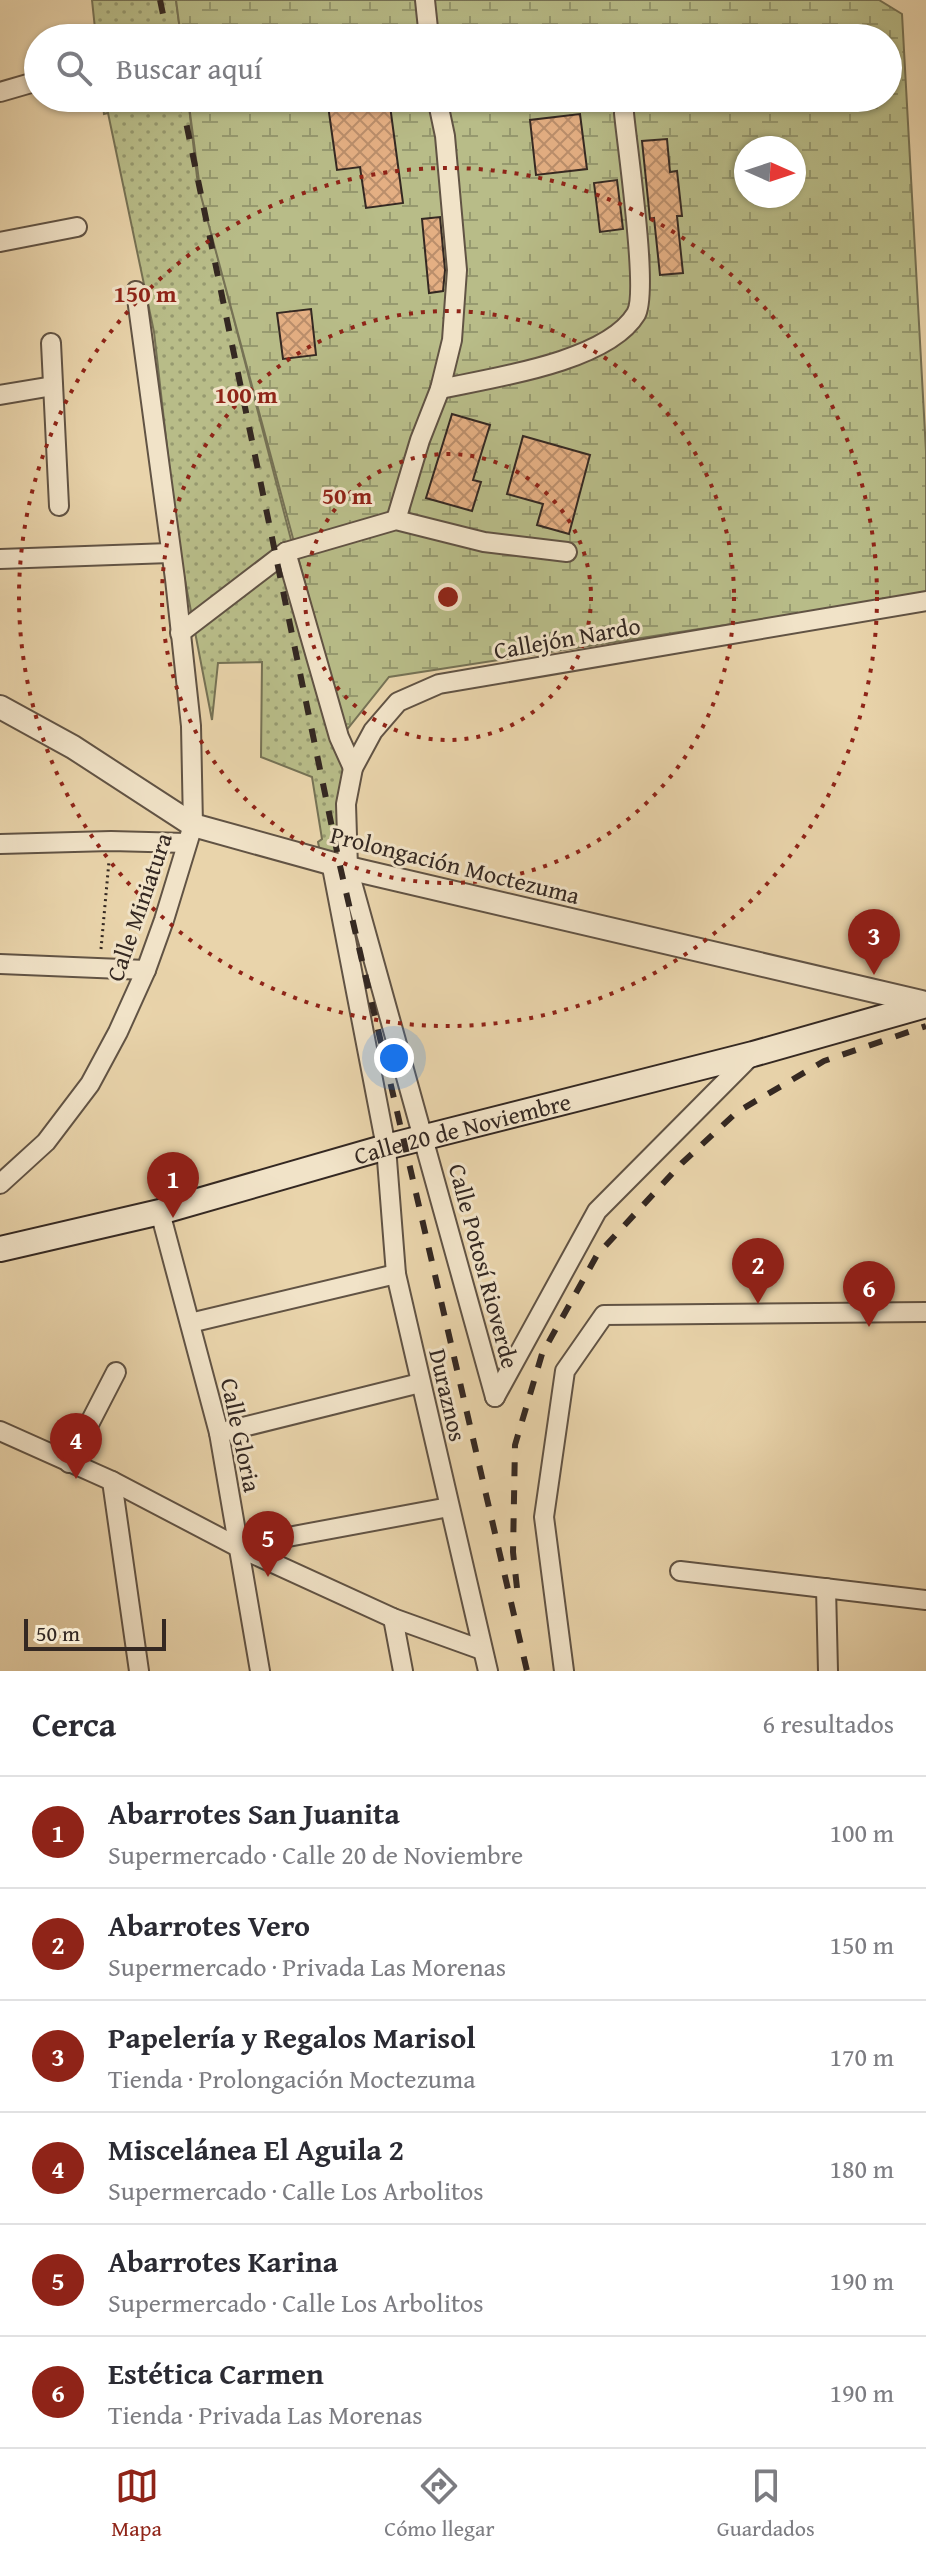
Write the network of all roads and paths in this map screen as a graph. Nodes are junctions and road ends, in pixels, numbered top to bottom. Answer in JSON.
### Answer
{"nodes":[{"id":1,"x":425,"y":0,"type":"edge"},
{"id":2,"x":428,"y":24,"type":"edge"},
{"id":3,"x":24,"y":85,"type":"edge"},
{"id":4,"x":0,"y":92,"type":"edge"},
{"id":5,"x":440,"y":112,"type":"edge"},
{"id":6,"x":624,"y":113,"type":"dead end"},
{"id":7,"x":77,"y":227,"type":"dead end"},
{"id":8,"x":0,"y":242,"type":"edge"},
{"id":9,"x":136,"y":291,"type":"dead end"},
{"id":10,"x":51,"y":343,"type":"dead end"},
{"id":11,"x":53,"y":386,"type":"junction"},
{"id":12,"x":440,"y":389,"type":"junction"},
{"id":13,"x":0,"y":395,"type":"edge"},
{"id":14,"x":59,"y":506,"type":"dead end"},
{"id":15,"x":396,"y":520,"type":"junction"},
{"id":16,"x":286,"y":552,"type":"junction"},
{"id":17,"x":567,"y":552,"type":"dead end"},
{"id":18,"x":170,"y":553,"type":"junction"},
{"id":19,"x":0,"y":559,"type":"edge"},
{"id":20,"x":926,"y":601,"type":"edge"},
{"id":21,"x":180,"y":633,"type":"junction"},
{"id":22,"x":0,"y":707,"type":"edge"},
{"id":23,"x":353,"y":768,"type":"junction"},
{"id":24,"x":190,"y":834,"type":"junction"},
{"id":25,"x":111,"y":841,"type":"junction"},
{"id":26,"x":0,"y":844,"type":"edge"},
{"id":27,"x":340,"y":865,"type":"junction"},
{"id":28,"x":0,"y":964,"type":"edge"},
{"id":29,"x":100,"y":969,"type":"junction"},
{"id":30,"x":146,"y":970,"type":"junction"},
{"id":31,"x":926,"y":1004,"type":"edge"},
{"id":32,"x":753,"y":1054,"type":"junction"},
{"id":33,"x":423,"y":1137,"type":"junction"},
{"id":34,"x":386,"y":1147,"type":"junction"},
{"id":35,"x":0,"y":1184,"type":"edge"},
{"id":36,"x":160,"y":1212,"type":"junction"},
{"id":37,"x":0,"y":1249,"type":"edge"},
{"id":38,"x":396,"y":1274,"type":"junction"},
{"id":39,"x":926,"y":1312,"type":"edge"},
{"id":40,"x":190,"y":1323,"type":"junction"},
{"id":41,"x":116,"y":1372,"type":"dead end"},
{"id":42,"x":420,"y":1383,"type":"junction"},
{"id":43,"x":0,"y":1431,"type":"edge"},
{"id":44,"x":219,"y":1433,"type":"junction"},
{"id":45,"x":69,"y":1463,"type":"junction"},
{"id":46,"x":112,"y":1481,"type":"junction"},
{"id":47,"x":449,"y":1507,"type":"junction"},
{"id":48,"x":244,"y":1550,"type":"junction"},
{"id":49,"x":680,"y":1571,"type":"dead end"},
{"id":50,"x":826,"y":1588,"type":"junction"},
{"id":51,"x":926,"y":1600,"type":"edge"},
{"id":52,"x":393,"y":1618,"type":"junction"},
{"id":53,"x":482,"y":1650,"type":"junction"},
{"id":54,"x":139,"y":1671,"type":"edge"},
{"id":55,"x":260,"y":1671,"type":"edge"},
{"id":56,"x":403,"y":1671,"type":"edge"},
{"id":57,"x":488,"y":1671,"type":"edge"},
{"id":58,"x":564,"y":1671,"type":"edge"},
{"id":59,"x":828,"y":1671,"type":"edge"}],
"edges":[{"from":1,"to":2,"type":"street"},
{"from":3,"to":4,"type":"street"},
{"from":5,"to":12,"type":"street"},
{"from":6,"to":12,"type":"street"},
{"from":7,"to":8,"type":"street"},
{"from":9,"to":18,"type":"street","name":"Calle Miniatura"},
{"from":10,"to":11,"type":"street"},
{"from":11,"to":13,"type":"street"},
{"from":11,"to":14,"type":"street"},
{"from":12,"to":15,"type":"street"},
{"from":15,"to":16,"type":"street"},
{"from":15,"to":17,"type":"street"},
{"from":16,"to":21,"type":"street"},
{"from":16,"to":23,"type":"street"},
{"from":18,"to":19,"type":"street"},
{"from":18,"to":21,"type":"street","name":"Calle Miniatura"},
{"from":20,"to":23,"type":"street","name":"Callejón Nardo"},
{"from":21,"to":24,"type":"street","name":"Calle Miniatura"},
{"from":22,"to":24,"type":"street","name":"Prolongación Moctezuma"},
{"from":23,"to":27,"type":"street","name":"Callejón Nardo"},
{"from":24,"to":25,"type":"street"},
{"from":24,"to":27,"type":"street","name":"Prolongación Moctezuma"},
{"from":24,"to":30,"type":"street","name":"Calle Miniatura"},
{"from":25,"to":26,"type":"street"},
{"from":25,"to":29,"type":"path"},
{"from":27,"to":31,"type":"street","name":"Prolongación Moctezuma"},
{"from":27,"to":33,"type":"street","name":"Calle Potosí Rioverde"},
{"from":27,"to":34,"type":"street"},
{"from":28,"to":29,"type":"street"},
{"from":29,"to":30,"type":"street"},
{"from":30,"to":35,"type":"street","name":"Calle Miniatura"},
{"from":31,"to":32,"type":"main road","name":"Calle 20 de Noviembre"},
{"from":32,"to":33,"type":"main road","name":"Calle 20 de Noviembre"},
{"from":32,"to":33,"type":"street","name":"Calle Potosí Rioverde"},
{"from":33,"to":34,"type":"main road","name":"Calle 20 de Noviembre"},
{"from":34,"to":36,"type":"main road","name":"Calle 20 de Noviembre"},
{"from":34,"to":38,"type":"street","name":"Duraznos"},
{"from":36,"to":37,"type":"main road","name":"Calle 20 de Noviembre"},
{"from":36,"to":40,"type":"street","name":"Calle Gloria"},
{"from":38,"to":40,"type":"street"},
{"from":38,"to":42,"type":"street","name":"Duraznos"},
{"from":39,"to":58,"type":"street"},
{"from":40,"to":44,"type":"street","name":"Calle Gloria"},
{"from":41,"to":45,"type":"street"},
{"from":42,"to":44,"type":"street"},
{"from":42,"to":47,"type":"street","name":"Duraznos"},
{"from":43,"to":45,"type":"street"},
{"from":44,"to":48,"type":"street","name":"Calle Gloria"},
{"from":45,"to":46,"type":"street"},
{"from":46,"to":48,"type":"street"},
{"from":46,"to":54,"type":"street"},
{"from":47,"to":48,"type":"street"},
{"from":47,"to":53,"type":"street","name":"Duraznos"},
{"from":48,"to":52,"type":"street"},
{"from":48,"to":55,"type":"street","name":"Calle Gloria"},
{"from":49,"to":50,"type":"street"},
{"from":50,"to":51,"type":"street"},
{"from":50,"to":59,"type":"street"},
{"from":52,"to":53,"type":"street"},
{"from":52,"to":56,"type":"street"},
{"from":53,"to":57,"type":"street","name":"Duraznos"}]}
